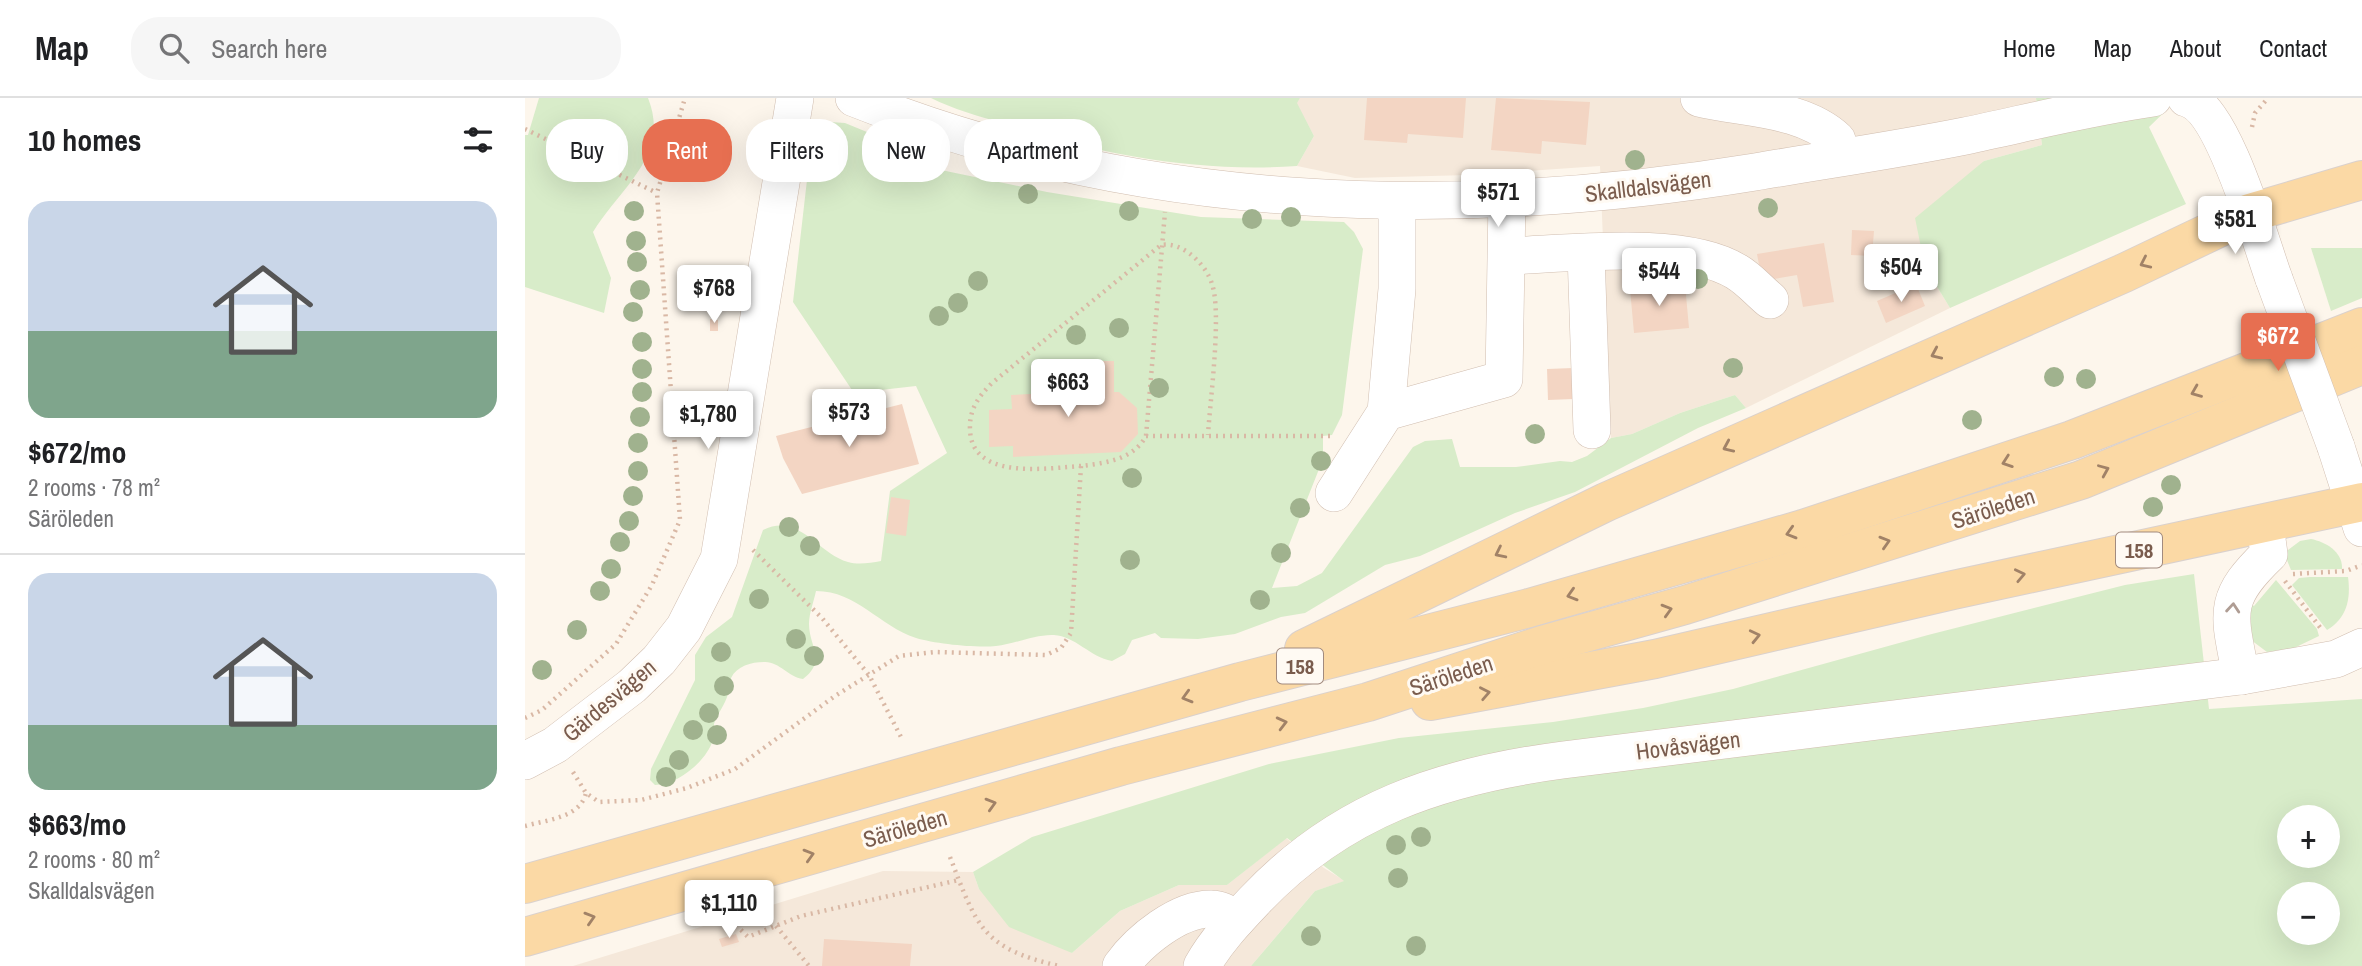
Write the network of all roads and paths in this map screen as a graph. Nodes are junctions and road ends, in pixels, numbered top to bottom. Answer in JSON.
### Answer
{"nodes":[{"id":1,"x":685,"y":98,"type":"edge"},
{"id":2,"x":795,"y":98,"type":"edge"},
{"id":3,"x":854,"y":98,"type":"edge"},
{"id":4,"x":1699,"y":98,"type":"edge"},
{"id":5,"x":2154,"y":98,"type":"edge"},
{"id":6,"x":2206,"y":104,"type":"edge"},
{"id":7,"x":525,"y":129,"type":"edge"},
{"id":8,"x":1841,"y":157,"type":"junction"},
{"id":9,"x":2362,"y":180,"type":"edge"},
{"id":10,"x":1169,"y":181,"type":"junction"},
{"id":11,"x":657,"y":193,"type":"junction"},
{"id":12,"x":1507,"y":200,"type":"junction"},
{"id":13,"x":1397,"y":201,"type":"junction"},
{"id":14,"x":2250,"y":213,"type":"junction"},
{"id":15,"x":1161,"y":245,"type":"junction"},
{"id":16,"x":1586,"y":253,"type":"junction"},
{"id":17,"x":1507,"y":256,"type":"junction"},
{"id":18,"x":1769,"y":300,"type":"dead end"},
{"id":19,"x":2362,"y":327,"type":"edge"},
{"id":20,"x":2362,"y":365,"type":"edge"},
{"id":21,"x":1386,"y":412,"type":"junction"},
{"id":22,"x":1592,"y":430,"type":"dead end"},
{"id":23,"x":1345,"y":434,"type":"dead end"},
{"id":24,"x":1208,"y":435,"type":"junction"},
{"id":25,"x":1146,"y":436,"type":"junction"},
{"id":26,"x":1081,"y":466,"type":"junction"},
{"id":27,"x":1335,"y":493,"type":"dead end"},
{"id":28,"x":2359,"y":511,"type":"edge"},
{"id":29,"x":2265,"y":525,"type":"junction"},
{"id":30,"x":744,"y":542,"type":"dead end"},
{"id":31,"x":2362,"y":565,"type":"edge"},
{"id":32,"x":2349,"y":653,"type":"edge"},
{"id":33,"x":869,"y":675,"type":"junction"},
{"id":34,"x":2241,"y":676,"type":"junction"},
{"id":35,"x":1240,"y":682,"type":"junction"},
{"id":36,"x":1368,"y":702,"type":"junction"},
{"id":37,"x":525,"y":718,"type":"edge"},
{"id":38,"x":901,"y":737,"type":"dead end"},
{"id":39,"x":540,"y":753,"type":"edge"},
{"id":40,"x":586,"y":793,"type":"junction"},
{"id":41,"x":525,"y":826,"type":"edge"},
{"id":42,"x":950,"y":857,"type":"dead end"},
{"id":43,"x":959,"y":880,"type":"junction"},
{"id":44,"x":525,"y":884,"type":"edge"},
{"id":45,"x":1237,"y":919,"type":"junction"},
{"id":46,"x":736,"y":925,"type":"dead end"},
{"id":47,"x":776,"y":926,"type":"junction"},
{"id":48,"x":525,"y":937,"type":"edge"},
{"id":49,"x":809,"y":966,"type":"edge"},
{"id":50,"x":1059,"y":966,"type":"edge"},
{"id":51,"x":1121,"y":966,"type":"edge"},
{"id":52,"x":1202,"y":966,"type":"edge"}],
"edges":[{"from":1,"to":11,"type":"path"},
{"from":2,"to":39,"type":"street","name":"Gärdesvägen"},
{"from":3,"to":10,"type":"street","name":"Skalldalsvägen"},
{"from":4,"to":8,"type":"street"},
{"from":5,"to":8,"type":"street","name":"Skalldalsvägen"},
{"from":6,"to":14,"type":"street"},
{"from":7,"to":11,"type":"path"},
{"from":8,"to":12,"type":"street","name":"Skalldalsvägen"},
{"from":9,"to":14,"type":"main road","number":"158"},
{"from":10,"to":13,"type":"street","name":"Skalldalsvägen"},
{"from":10,"to":15,"type":"path"},
{"from":11,"to":37,"type":"path"},
{"from":12,"to":13,"type":"street","name":"Skalldalsvägen"},
{"from":12,"to":17,"type":"street"},
{"from":13,"to":21,"type":"street"},
{"from":14,"to":28,"type":"street","bridge":true},
{"from":14,"to":35,"type":"main road","number":"158","one_way":true},
{"from":15,"to":24,"type":"path"},
{"from":15,"to":25,"type":"path"},
{"from":15,"to":26,"type":"path"},
{"from":16,"to":17,"type":"street"},
{"from":16,"to":18,"type":"street"},
{"from":16,"to":22,"type":"street"},
{"from":17,"to":21,"type":"street"},
{"from":19,"to":35,"type":"main road","name":"Säröleden","number":"158","one_way":true},
{"from":36,"to":20,"type":"main road","name":"Säröleden","number":"158","one_way":true},
{"from":21,"to":27,"type":"street"},
{"from":23,"to":24,"type":"path"},
{"from":24,"to":25,"type":"path"},
{"from":25,"to":26,"type":"path"},
{"from":26,"to":33,"type":"path"},
{"from":28,"to":29,"type":"main road","number":"158"},
{"from":34,"to":29,"type":"street","one_way":true},
{"from":36,"to":29,"type":"main road","number":"158","one_way":true},
{"from":30,"to":33,"type":"path"},
{"from":31,"to":32,"type":"path"},
{"from":32,"to":34,"type":"street","name":"Hovåsvägen"},
{"from":33,"to":38,"type":"path"},
{"from":33,"to":40,"type":"path"},
{"from":34,"to":45,"type":"street","name":"Hovåsvägen"},
{"from":35,"to":44,"type":"main road","name":"Säröleden","number":"158","one_way":true},
{"from":48,"to":36,"type":"main road","name":"Säröleden","number":"158","one_way":true},
{"from":39,"to":40,"type":"path"},
{"from":40,"to":41,"type":"path"},
{"from":42,"to":43,"type":"path"},
{"from":43,"to":47,"type":"path"},
{"from":43,"to":50,"type":"path"},
{"from":45,"to":51,"type":"street"},
{"from":45,"to":52,"type":"street","name":"Hovåsvägen"},
{"from":46,"to":47,"type":"path"},
{"from":47,"to":49,"type":"path"}]}
